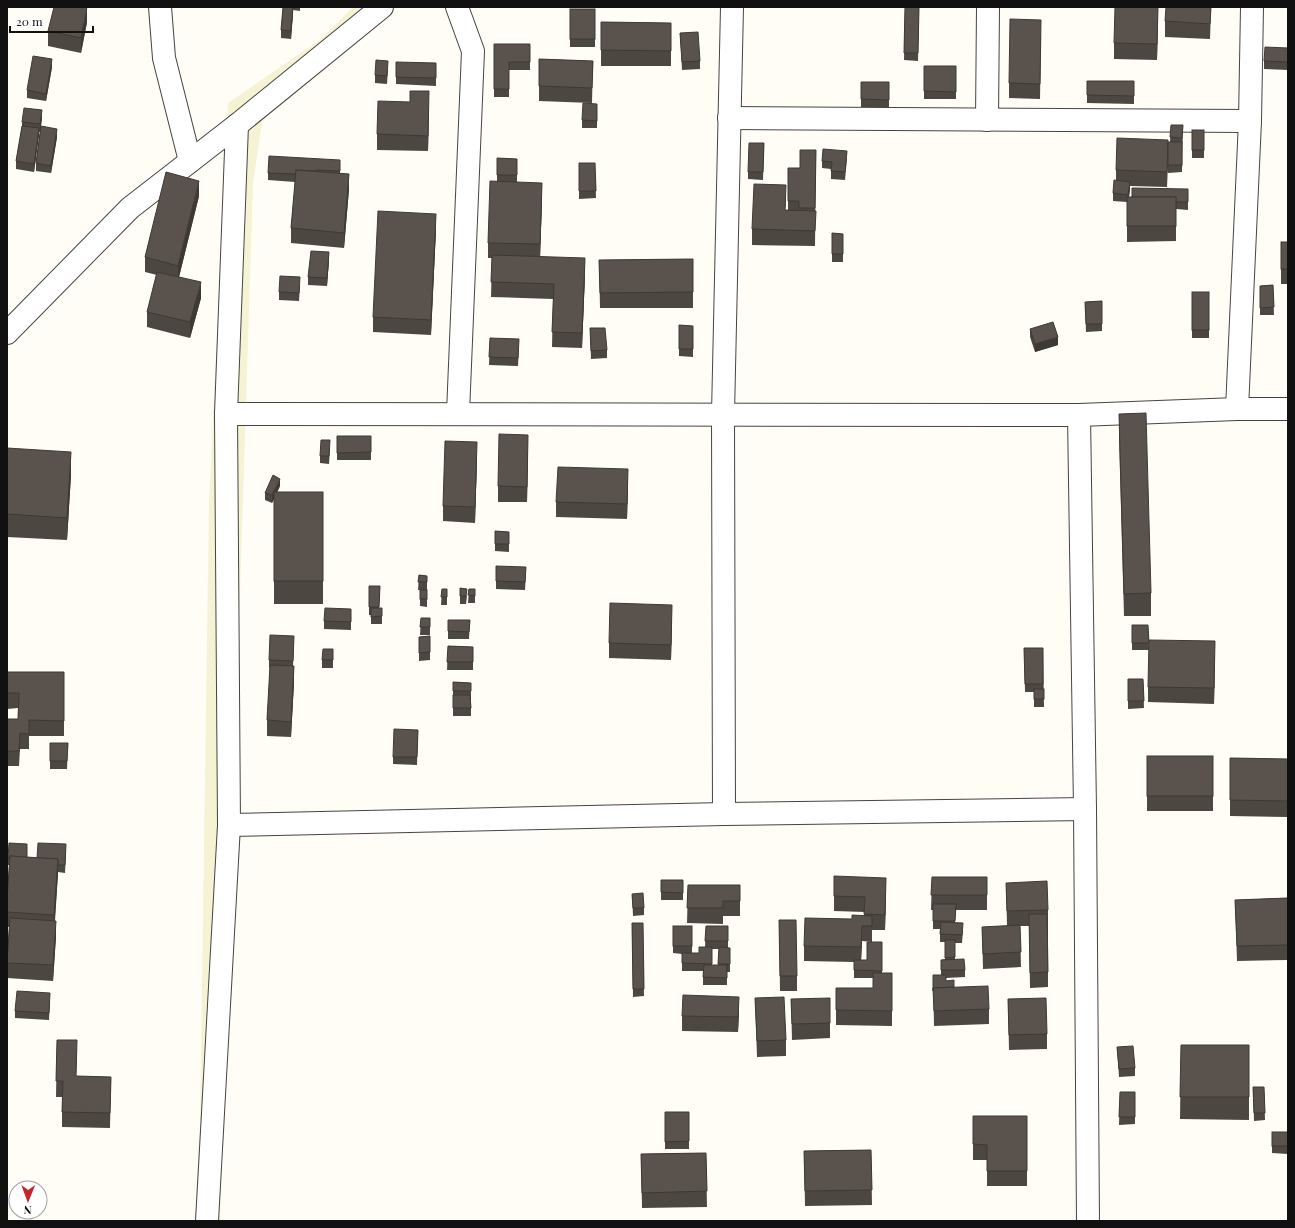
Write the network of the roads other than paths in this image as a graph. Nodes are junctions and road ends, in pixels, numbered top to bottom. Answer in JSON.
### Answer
{"nodes":[{"id":1,"x":160,"y":7,"type":"edge"},
{"id":2,"x":382,"y":7,"type":"edge"},
{"id":3,"x":457,"y":7,"type":"edge"},
{"id":4,"x":732,"y":7,"type":"edge"},
{"id":5,"x":988,"y":7,"type":"edge"},
{"id":6,"x":1252,"y":7,"type":"edge"},
{"id":7,"x":729,"y":118,"type":"junction"},
{"id":8,"x":987,"y":120,"type":"junction"},
{"id":9,"x":1250,"y":121,"type":"junction"},
{"id":10,"x":237,"y":125,"type":"junction"},
{"id":11,"x":190,"y":162,"type":"junction"},
{"id":12,"x":7,"y":333,"type":"edge"},
{"id":13,"x":1237,"y":409,"type":"junction"},
{"id":14,"x":1288,"y":409,"type":"edge"},
{"id":15,"x":458,"y":413,"type":"junction"},
{"id":16,"x":226,"y":414,"type":"junction"},
{"id":17,"x":723,"y":414,"type":"junction"},
{"id":18,"x":1079,"y":415,"type":"junction"},
{"id":19,"x":1085,"y":809,"type":"junction"},
{"id":20,"x":724,"y":814,"type":"junction"},
{"id":21,"x":229,"y":825,"type":"junction"},
{"id":22,"x":207,"y":1221,"type":"edge"},
{"id":23,"x":1088,"y":1221,"type":"edge"}],
"edges":[{"from":1,"to":11,"type":"street"},
{"from":2,"to":10,"type":"street"},
{"from":3,"to":15,"type":"street"},
{"from":4,"to":7,"type":"street"},
{"from":5,"to":8,"type":"street"},
{"from":6,"to":9,"type":"street"},
{"from":7,"to":8,"type":"street"},
{"from":7,"to":17,"type":"street"},
{"from":8,"to":9,"type":"street"},
{"from":9,"to":13,"type":"street"},
{"from":10,"to":11,"type":"street"},
{"from":10,"to":16,"type":"street"},
{"from":11,"to":12,"type":"street"},
{"from":13,"to":14,"type":"street"},
{"from":13,"to":18,"type":"street"},
{"from":15,"to":16,"type":"street"},
{"from":15,"to":17,"type":"street"},
{"from":16,"to":21,"type":"street"},
{"from":17,"to":18,"type":"street"},
{"from":17,"to":20,"type":"street"},
{"from":18,"to":19,"type":"street"},
{"from":19,"to":20,"type":"street"},
{"from":19,"to":23,"type":"street"},
{"from":20,"to":21,"type":"street"},
{"from":21,"to":22,"type":"street"}]}
